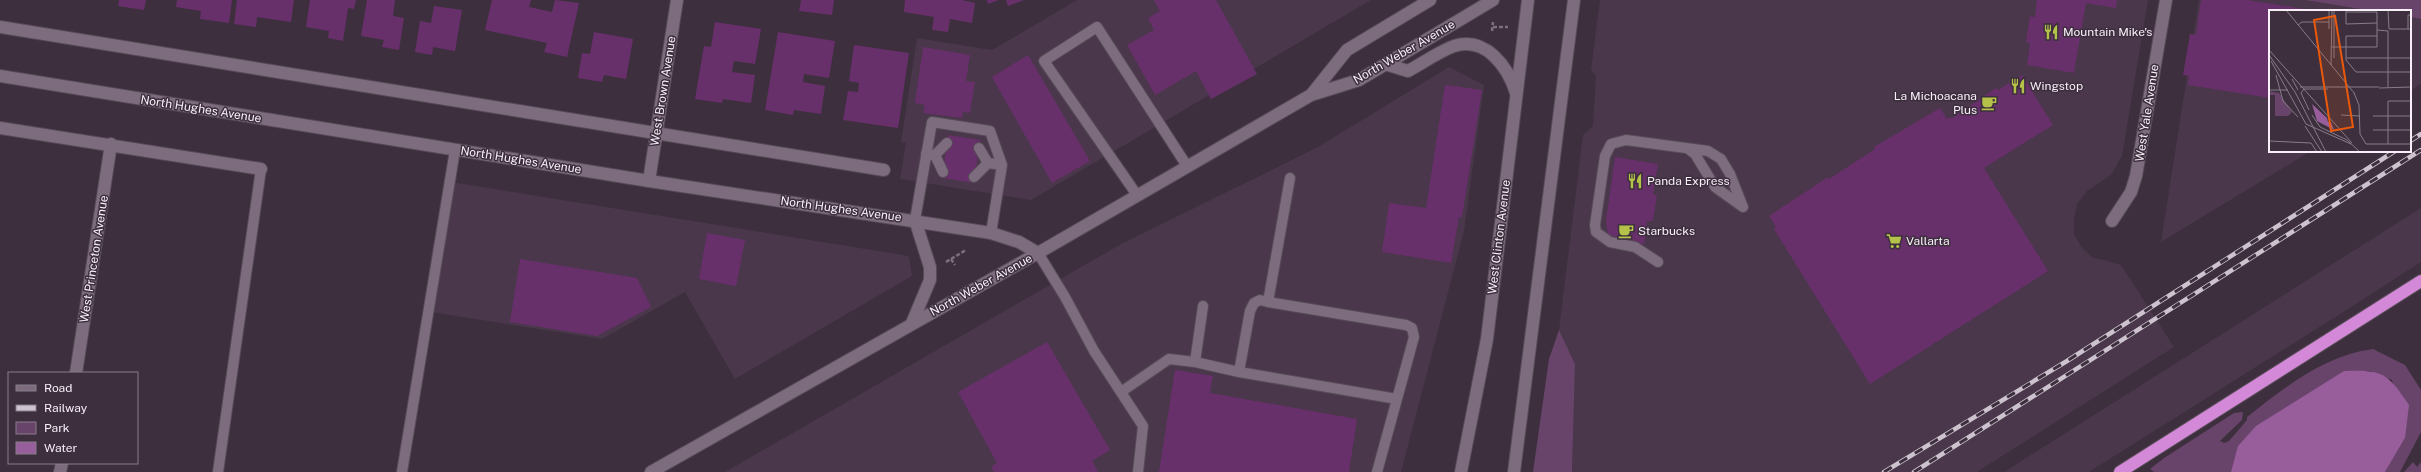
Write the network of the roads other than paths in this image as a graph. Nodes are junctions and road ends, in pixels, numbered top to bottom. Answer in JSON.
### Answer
{"nodes":[{"id":1,"x":677,"y":0,"type":"edge"},
{"id":2,"x":1430,"y":0,"type":"edge"},
{"id":3,"x":1493,"y":0,"type":"edge"},
{"id":4,"x":1528,"y":0,"type":"edge"},
{"id":5,"x":1574,"y":0,"type":"edge"},
{"id":6,"x":2166,"y":0,"type":"edge"},
{"id":7,"x":0,"y":27,"type":"edge"},
{"id":8,"x":1385,"y":64,"type":"junction"},
{"id":9,"x":0,"y":76,"type":"edge"},
{"id":10,"x":1311,"y":95,"type":"junction"},
{"id":11,"x":1517,"y":95,"type":"junction"},
{"id":12,"x":0,"y":128,"type":"edge"},
{"id":13,"x":657,"y":132,"type":"junction"},
{"id":14,"x":947,"y":143,"type":"dead end"},
{"id":15,"x":111,"y":144,"type":"junction"},
{"id":16,"x":1684,"y":146,"type":"junction"},
{"id":17,"x":979,"y":148,"type":"dead end"},
{"id":18,"x":455,"y":150,"type":"junction"},
{"id":19,"x":935,"y":155,"type":"junction"},
{"id":20,"x":977,"y":162,"type":"dead end"},
{"id":21,"x":988,"y":163,"type":"junction"},
{"id":22,"x":1002,"y":165,"type":"junction"},
{"id":23,"x":1187,"y":166,"type":"junction"},
{"id":24,"x":261,"y":169,"type":"joint"},
{"id":25,"x":884,"y":170,"type":"dead end"},
{"id":26,"x":943,"y":172,"type":"dead end"},
{"id":27,"x":974,"y":177,"type":"dead end"},
{"id":28,"x":1290,"y":178,"type":"dead end"},
{"id":29,"x":648,"y":181,"type":"junction"},
{"id":30,"x":1137,"y":195,"type":"junction"},
{"id":31,"x":915,"y":220,"type":"junction"},
{"id":32,"x":2112,"y":221,"type":"dead end"},
{"id":33,"x":991,"y":233,"type":"junction"},
{"id":34,"x":1038,"y":253,"type":"junction"},
{"id":35,"x":1658,"y":262,"type":"dead end"},
{"id":36,"x":2421,"y":281,"type":"edge"},
{"id":37,"x":1268,"y":302,"type":"junction"},
{"id":38,"x":1203,"y":306,"type":"dead end"},
{"id":39,"x":912,"y":323,"type":"junction"},
{"id":40,"x":1195,"y":362,"type":"junction"},
{"id":41,"x":76,"y":372,"type":"edge"},
{"id":42,"x":1239,"y":372,"type":"junction"},
{"id":43,"x":1120,"y":392,"type":"junction"},
{"id":44,"x":1397,"y":399,"type":"junction"},
{"id":45,"x":218,"y":472,"type":"edge"},
{"id":46,"x":402,"y":472,"type":"edge"},
{"id":47,"x":651,"y":472,"type":"edge"},
{"id":48,"x":1138,"y":472,"type":"edge"},
{"id":49,"x":1377,"y":472,"type":"edge"},
{"id":50,"x":1461,"y":472,"type":"edge"},
{"id":51,"x":1514,"y":472,"type":"edge"},
{"id":52,"x":2120,"y":472,"type":"edge"}],
"edges":[{"from":1,"to":13,"type":"street","name":"West Brown Avenue"},
{"from":2,"to":10,"type":"street","name":"North Weber Avenue"},
{"from":3,"to":8,"type":"street","name":"North Weber Avenue"},
{"from":4,"to":11,"type":"street","name":"West Clinton Avenue"},
{"from":5,"to":51,"type":"street"},
{"from":6,"to":32,"type":"street","name":"West Yale Avenue"},
{"from":7,"to":13,"type":"street"},
{"from":8,"to":10,"type":"street","name":"North Weber Avenue"},
{"from":8,"to":11,"type":"street"},
{"from":9,"to":18,"type":"street","name":"North Hughes Avenue"},
{"from":10,"to":23,"type":"street","name":"North Weber Avenue"},
{"from":11,"to":50,"type":"street","name":"West Clinton Avenue"},
{"from":12,"to":15,"type":"street"},
{"from":13,"to":25,"type":"street"},
{"from":13,"to":29,"type":"street","name":"West Brown Avenue"},
{"from":14,"to":19,"type":"lane"},
{"from":15,"to":24,"type":"street"},
{"from":15,"to":41,"type":"street","name":"West Princeton Avenue"},
{"from":16,"to":16,"type":"lane"},
{"from":16,"to":35,"type":"lane"},
{"from":17,"to":21,"type":"lane"},
{"from":18,"to":29,"type":"street","name":"North Hughes Avenue"},
{"from":18,"to":46,"type":"lane"},
{"from":19,"to":22,"type":"lane"},
{"from":19,"to":26,"type":"lane"},
{"from":19,"to":31,"type":"lane"},
{"from":20,"to":21,"type":"lane"},
{"from":21,"to":22,"type":"lane"},
{"from":21,"to":27,"type":"lane"},
{"from":22,"to":33,"type":"lane"},
{"from":23,"to":30,"type":"street","name":"North Weber Avenue"},
{"from":23,"to":30,"type":"lane"},
{"from":24,"to":45,"type":"lane"},
{"from":28,"to":37,"type":"lane"},
{"from":29,"to":31,"type":"street","name":"North Hughes Avenue"},
{"from":30,"to":34,"type":"street","name":"North Weber Avenue"},
{"from":31,"to":33,"type":"street","name":"North Hughes Avenue"},
{"from":31,"to":39,"type":"street"},
{"from":33,"to":34,"type":"street","name":"North Hughes Avenue"},
{"from":34,"to":39,"type":"street","name":"North Weber Avenue"},
{"from":34,"to":43,"type":"lane"},
{"from":36,"to":52,"type":"highway"},
{"from":37,"to":42,"type":"lane"},
{"from":37,"to":44,"type":"lane"},
{"from":38,"to":40,"type":"lane"},
{"from":39,"to":47,"type":"street","name":"North Weber Avenue"},
{"from":40,"to":42,"type":"lane"},
{"from":40,"to":43,"type":"lane"},
{"from":42,"to":44,"type":"lane"},
{"from":43,"to":48,"type":"lane"},
{"from":44,"to":49,"type":"lane"}]}
